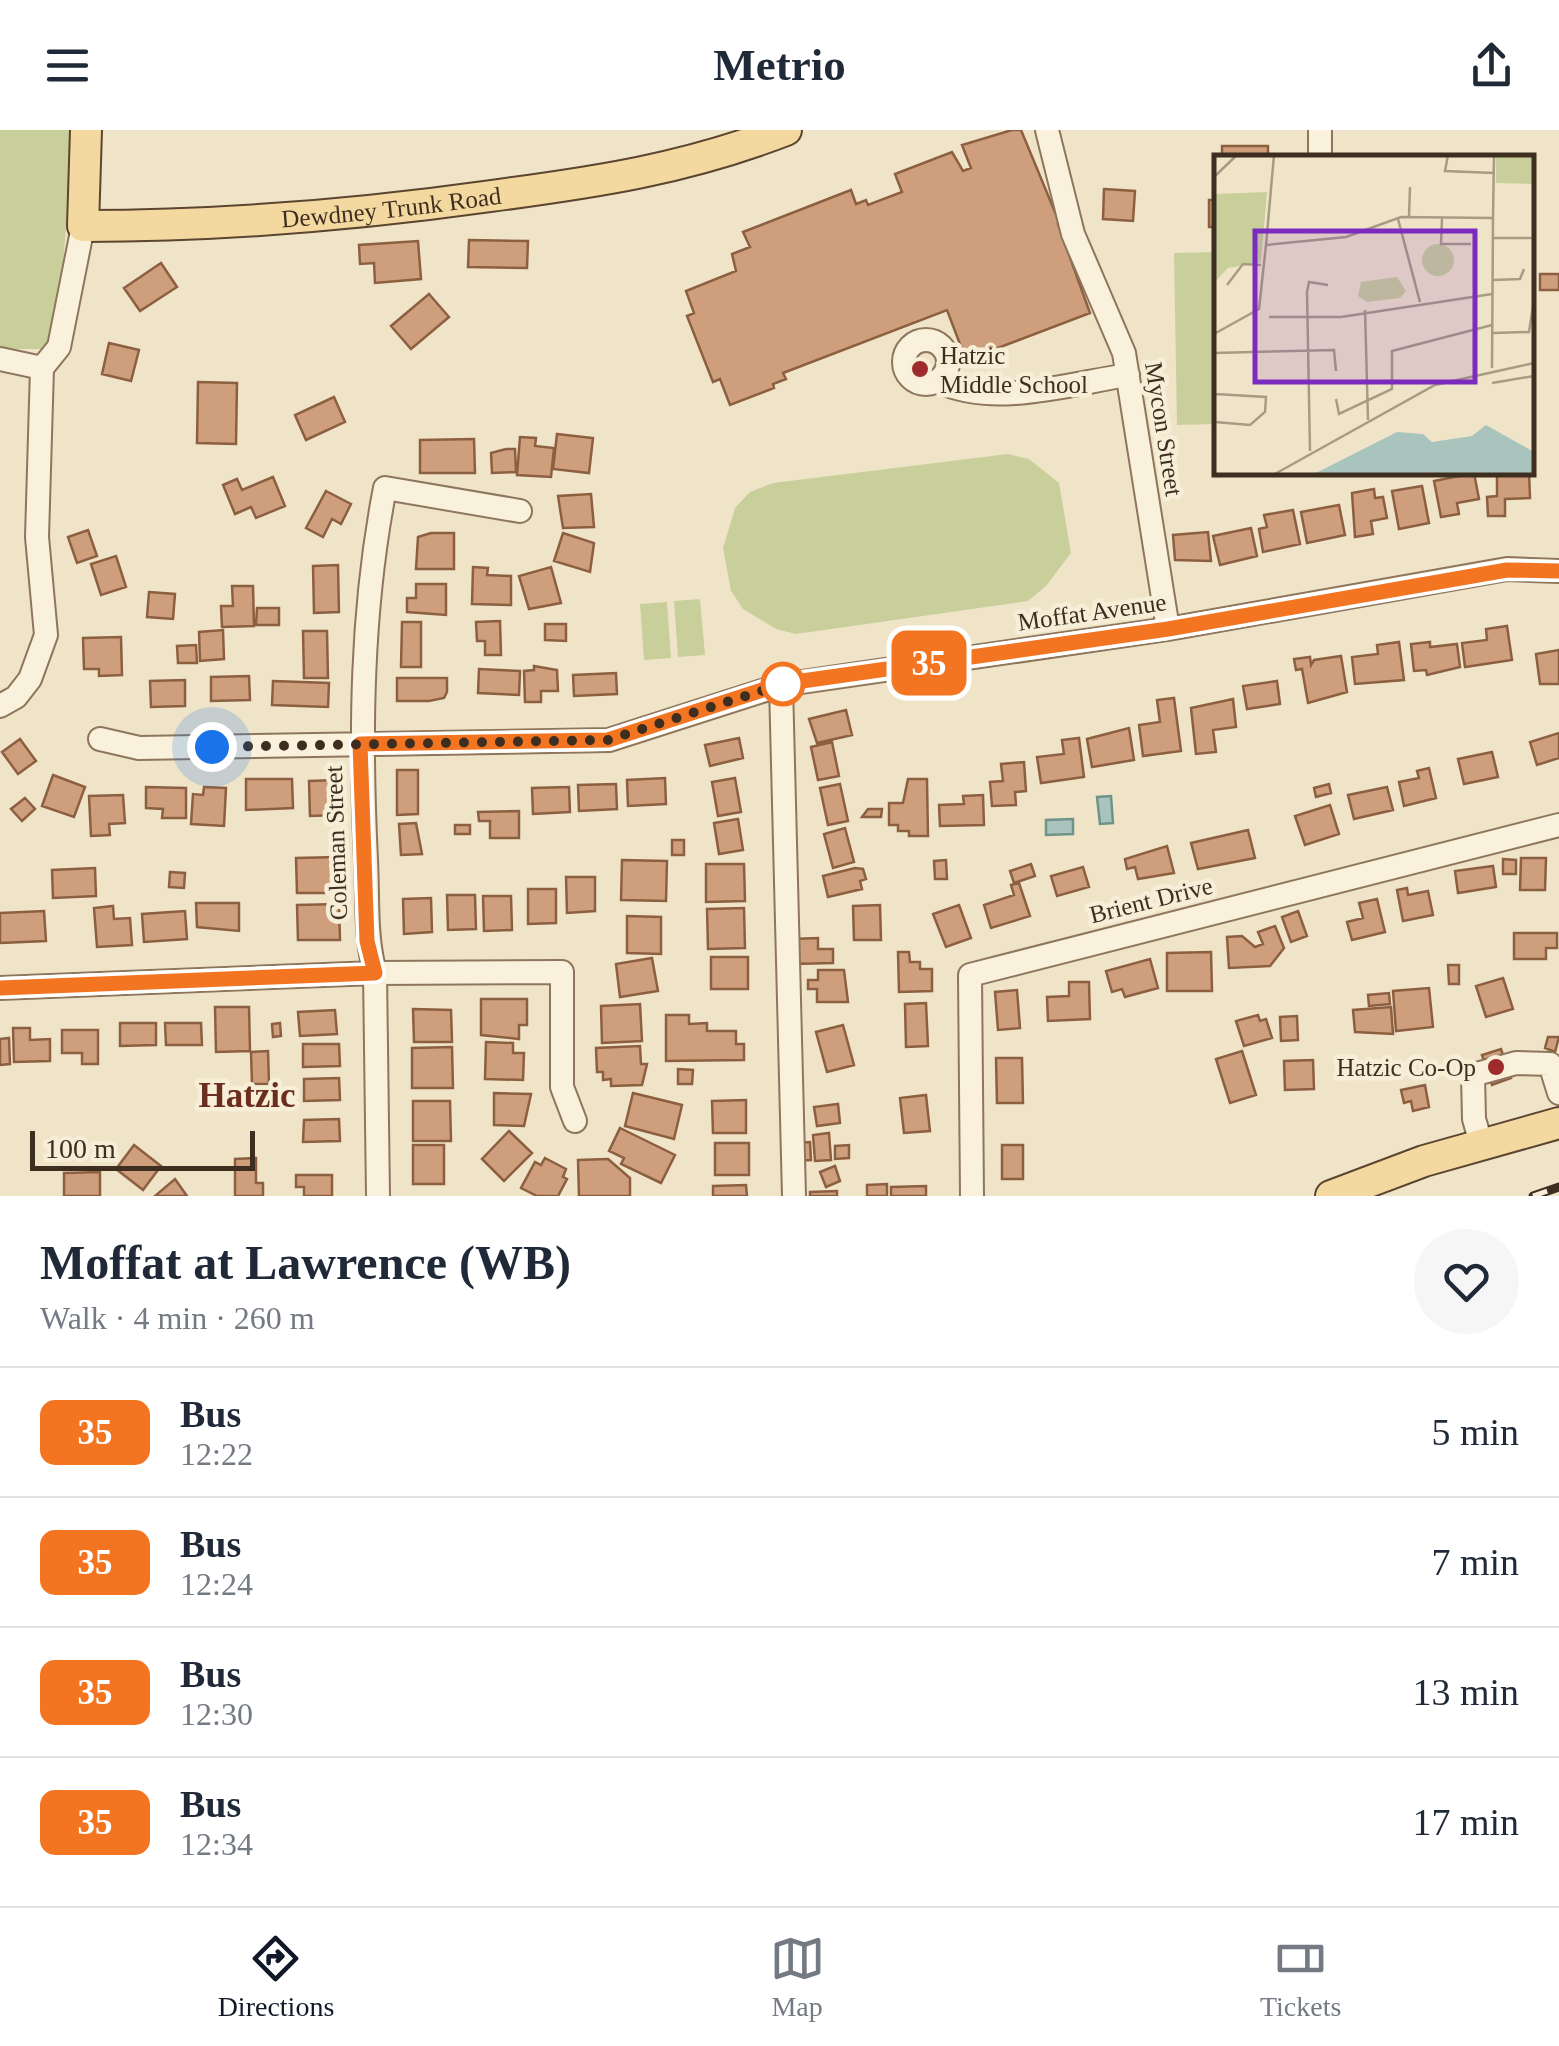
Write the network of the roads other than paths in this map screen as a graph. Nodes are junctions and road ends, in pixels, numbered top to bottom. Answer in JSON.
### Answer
{"nodes":[{"id":1,"x":86,"y":130,"type":"edge"},
{"id":2,"x":786,"y":130,"type":"edge"},
{"id":3,"x":1048,"y":130,"type":"edge"},
{"id":4,"x":84,"y":226,"type":"junction"},
{"id":5,"x":0,"y":360,"type":"edge"},
{"id":6,"x":42,"y":368,"type":"junction"},
{"id":7,"x":1128,"y":374,"type":"junction"},
{"id":8,"x":938,"y":381,"type":"dead end"},
{"id":9,"x":520,"y":510,"type":"dead end"},
{"id":10,"x":1559,"y":570,"type":"edge"},
{"id":11,"x":1168,"y":629,"type":"junction"},
{"id":12,"x":781,"y":684,"type":"junction"},
{"id":13,"x":0,"y":706,"type":"edge"},
{"id":14,"x":100,"y":740,"type":"dead end"},
{"id":15,"x":360,"y":744,"type":"junction"},
{"id":16,"x":1559,"y":824,"type":"edge"},
{"id":17,"x":375,"y":973,"type":"junction"},
{"id":18,"x":0,"y":988,"type":"edge"},
{"id":19,"x":1554,"y":1063,"type":"edge"},
{"id":20,"x":1559,"y":1094,"type":"edge"},
{"id":21,"x":575,"y":1120,"type":"dead end"},
{"id":22,"x":1559,"y":1123,"type":"edge"},
{"id":23,"x":1481,"y":1144,"type":"junction"},
{"id":24,"x":378,"y":1196,"type":"edge"},
{"id":25,"x":794,"y":1196,"type":"edge"},
{"id":26,"x":972,"y":1196,"type":"edge"},
{"id":27,"x":1332,"y":1196,"type":"edge"}],
"edges":[{"from":1,"to":4,"type":"main road"},
{"from":2,"to":4,"type":"main road","name":"Dewdney Trunk Road"},
{"from":3,"to":7,"type":"street","name":"Mycon Street"},
{"from":4,"to":6,"type":"street"},
{"from":5,"to":6,"type":"street"},
{"from":6,"to":13,"type":"street"},
{"from":7,"to":8,"type":"street"},
{"from":7,"to":11,"type":"street","name":"Mycon Street"},
{"from":9,"to":15,"type":"street","name":"Coleman Street"},
{"from":10,"to":11,"type":"street","name":"Moffat Avenue"},
{"from":11,"to":12,"type":"street","name":"Moffat Avenue"},
{"from":12,"to":15,"type":"street","name":"Moffat Avenue"},
{"from":12,"to":25,"type":"street"},
{"from":14,"to":15,"type":"street","name":"Moffat Avenue"},
{"from":15,"to":17,"type":"street","name":"Coleman Street"},
{"from":16,"to":26,"type":"street","name":"Brient Drive"},
{"from":17,"to":18,"type":"street"},
{"from":17,"to":21,"type":"street"},
{"from":17,"to":24,"type":"street","name":"Coleman Street"},
{"from":19,"to":20,"type":"street"},
{"from":19,"to":23,"type":"street"},
{"from":22,"to":23,"type":"main road"},
{"from":23,"to":27,"type":"main road"}]}
